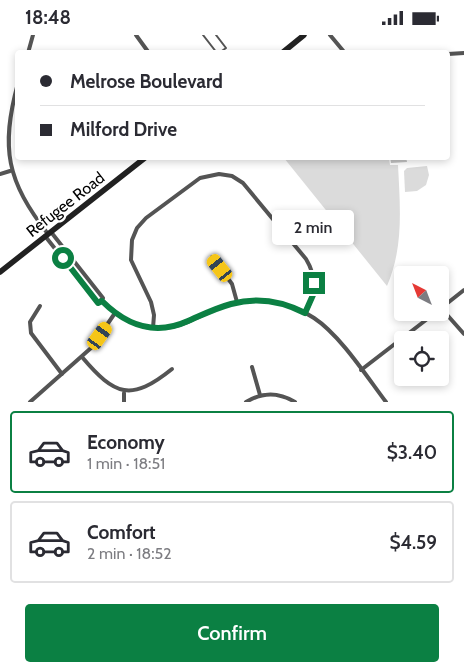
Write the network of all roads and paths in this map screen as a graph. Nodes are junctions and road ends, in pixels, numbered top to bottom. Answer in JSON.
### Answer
{"nodes":[{"id":1,"x":32,"y":35,"type":"edge"},
{"id":2,"x":136,"y":35,"type":"edge"},
{"id":3,"x":203,"y":35,"type":"edge"},
{"id":4,"x":216,"y":35,"type":"edge"},
{"id":5,"x":304,"y":35,"type":"edge"},
{"id":6,"x":330,"y":35,"type":"edge"},
{"id":7,"x":29,"y":50,"type":"edge"},
{"id":8,"x":148,"y":50,"type":"edge"},
{"id":9,"x":218,"y":50,"type":"edge"},
{"id":10,"x":223,"y":50,"type":"edge"},
{"id":11,"x":286,"y":50,"type":"edge"},
{"id":12,"x":342,"y":50,"type":"edge"},
{"id":13,"x":464,"y":53,"type":"edge"},
{"id":14,"x":450,"y":54,"type":"edge"},
{"id":15,"x":15,"y":94,"type":"edge"},
{"id":16,"x":142,"y":160,"type":"edge"},
{"id":17,"x":10,"y":171,"type":"junction"},
{"id":18,"x":0,"y":173,"type":"edge"},
{"id":19,"x":48,"y":234,"type":"junction"},
{"id":20,"x":212,"y":257,"type":"dead end"},
{"id":21,"x":0,"y":272,"type":"edge"},
{"id":22,"x":464,"y":290,"type":"edge"},
{"id":23,"x":102,"y":301,"type":"junction"},
{"id":24,"x":237,"y":302,"type":"junction"},
{"id":25,"x":449,"y":302,"type":"edge"},
{"id":26,"x":40,"y":306,"type":"dead end"},
{"id":27,"x":115,"y":313,"type":"junction"},
{"id":28,"x":305,"y":313,"type":"junction"},
{"id":29,"x":449,"y":317,"type":"edge"},
{"id":30,"x":425,"y":321,"type":"edge"},
{"id":31,"x":153,"y":328,"type":"junction"},
{"id":32,"x":464,"y":334,"type":"edge"},
{"id":33,"x":82,"y":357,"type":"junction"},
{"id":34,"x":252,"y":367,"type":"dead end"},
{"id":35,"x":172,"y":369,"type":"dead end"},
{"id":36,"x":361,"y":370,"type":"junction"},
{"id":37,"x":62,"y":374,"type":"junction"},
{"id":38,"x":124,"y":393,"type":"junction"},
{"id":39,"x":260,"y":395,"type":"junction"},
{"id":40,"x":30,"y":402,"type":"edge"},
{"id":41,"x":124,"y":402,"type":"edge"},
{"id":42,"x":246,"y":402,"type":"edge"},
{"id":43,"x":295,"y":402,"type":"edge"},
{"id":44,"x":386,"y":402,"type":"edge"}],
"edges":[{"from":1,"to":7,"type":"street"},
{"from":2,"to":8,"type":"street"},
{"from":3,"to":9,"type":"lane"},
{"from":4,"to":10,"type":"lane"},
{"from":5,"to":11,"type":"main road"},
{"from":6,"to":12,"type":"street"},
{"from":13,"to":14,"type":"street"},
{"from":15,"to":17,"type":"street"},
{"from":16,"to":19,"type":"main road","name":"Refugee Road"},
{"from":17,"to":18,"type":"street"},
{"from":17,"to":19,"type":"street"},
{"from":19,"to":21,"type":"main road","name":"Refugee Road"},
{"from":19,"to":23,"type":"street"},
{"from":19,"to":23,"type":"street"},
{"from":20,"to":24,"type":"street"},
{"from":22,"to":25,"type":"street"},
{"from":23,"to":27,"type":"street"},
{"from":24,"to":28,"type":"street"},
{"from":24,"to":31,"type":"street"},
{"from":26,"to":37,"type":"street"},
{"from":27,"to":31,"type":"street"},
{"from":27,"to":33,"type":"street"},
{"from":28,"to":31,"type":"street"},
{"from":28,"to":36,"type":"street"},
{"from":29,"to":32,"type":"street"},
{"from":30,"to":36,"type":"street"},
{"from":33,"to":37,"type":"street"},
{"from":33,"to":38,"type":"street"},
{"from":34,"to":39,"type":"street"},
{"from":35,"to":38,"type":"street"},
{"from":36,"to":44,"type":"street"},
{"from":37,"to":40,"type":"street"},
{"from":38,"to":41,"type":"street"},
{"from":39,"to":42,"type":"street"},
{"from":39,"to":43,"type":"street"}]}
